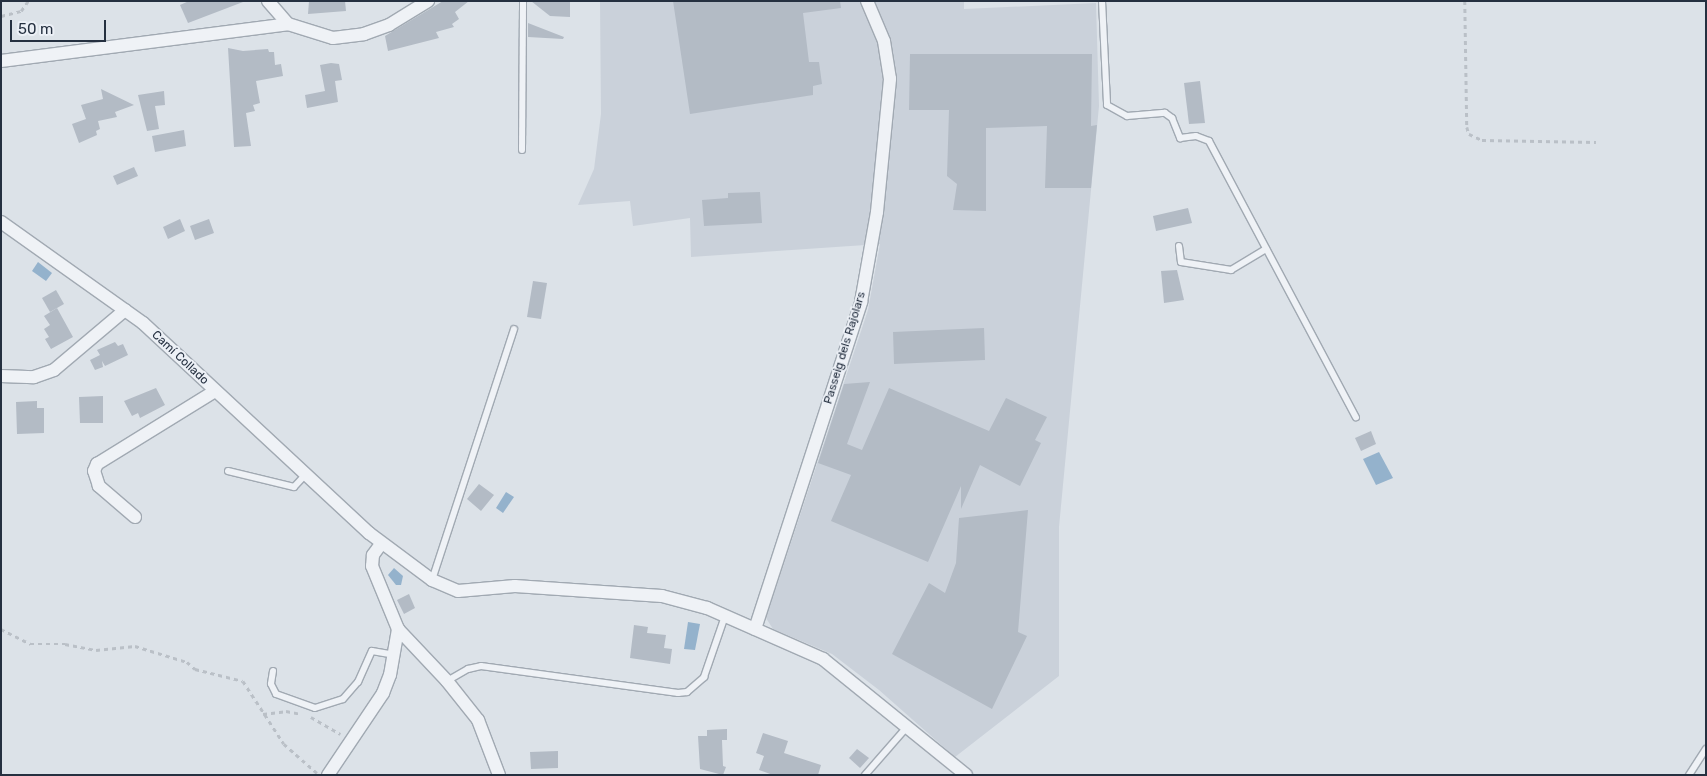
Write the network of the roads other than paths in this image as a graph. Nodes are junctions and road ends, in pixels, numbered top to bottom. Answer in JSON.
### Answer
{"nodes":[{"id":1,"x":268,"y":1,"type":"edge"},
{"id":2,"x":428,"y":1,"type":"edge"},
{"id":3,"x":523,"y":1,"type":"edge"},
{"id":4,"x":867,"y":1,"type":"edge"},
{"id":5,"x":1102,"y":1,"type":"edge"},
{"id":6,"x":412,"y":6,"type":"edge"},
{"id":7,"x":288,"y":24,"type":"junction"},
{"id":8,"x":1,"y":60,"type":"edge"},
{"id":9,"x":522,"y":150,"type":"dead end"},
{"id":10,"x":1,"y":222,"type":"edge"},
{"id":11,"x":1179,"y":246,"type":"dead end"},
{"id":12,"x":1266,"y":249,"type":"junction"},
{"id":13,"x":125,"y":310,"type":"junction"},
{"id":14,"x":514,"y":329,"type":"dead end"},
{"id":15,"x":1,"y":376,"type":"edge"},
{"id":16,"x":215,"y":392,"type":"junction"},
{"id":17,"x":1356,"y":417,"type":"dead end"},
{"id":18,"x":228,"y":471,"type":"dead end"},
{"id":19,"x":305,"y":475,"type":"junction"},
{"id":20,"x":135,"y":517,"type":"dead end"},
{"id":21,"x":381,"y":544,"type":"junction"},
{"id":22,"x":432,"y":580,"type":"junction"},
{"id":23,"x":725,"y":615,"type":"junction"},
{"id":24,"x":398,"y":629,"type":"junction"},
{"id":25,"x":755,"y":629,"type":"junction"},
{"id":26,"x":394,"y":655,"type":"junction"},
{"id":27,"x":273,"y":671,"type":"dead end"},
{"id":28,"x":447,"y":681,"type":"junction"},
{"id":29,"x":908,"y":726,"type":"junction"},
{"id":30,"x":1706,"y":749,"type":"edge"},
{"id":31,"x":332,"y":773,"type":"edge"},
{"id":32,"x":499,"y":775,"type":"edge"},
{"id":33,"x":865,"y":775,"type":"edge"},
{"id":34,"x":966,"y":775,"type":"edge"},
{"id":35,"x":1689,"y":775,"type":"edge"}],
"edges":[{"from":1,"to":7,"type":"street"},
{"from":2,"to":6,"type":"street"},
{"from":3,"to":9,"type":"lane"},
{"from":4,"to":25,"type":"street","name":"Passeig dels Rajolars"},
{"from":5,"to":12,"type":"lane"},
{"from":6,"to":7,"type":"street"},
{"from":7,"to":8,"type":"street"},
{"from":10,"to":13,"type":"street","name":"Camí Collado"},
{"from":11,"to":12,"type":"lane"},
{"from":12,"to":17,"type":"lane"},
{"from":13,"to":15,"type":"street"},
{"from":13,"to":16,"type":"street","name":"Camí Collado"},
{"from":14,"to":22,"type":"lane"},
{"from":16,"to":19,"type":"street","name":"Camí Collado"},
{"from":16,"to":20,"type":"street"},
{"from":18,"to":19,"type":"lane"},
{"from":19,"to":21,"type":"street","name":"Camí Collado"},
{"from":21,"to":22,"type":"street","name":"Camí Collado"},
{"from":21,"to":24,"type":"street"},
{"from":22,"to":23,"type":"street","name":"Camí Collado"},
{"from":23,"to":25,"type":"street","name":"Camí Collado"},
{"from":23,"to":28,"type":"lane"},
{"from":24,"to":26,"type":"street"},
{"from":24,"to":28,"type":"street"},
{"from":25,"to":29,"type":"street","name":"Camí Collado"},
{"from":26,"to":27,"type":"lane"},
{"from":26,"to":31,"type":"street"},
{"from":28,"to":32,"type":"street"},
{"from":29,"to":33,"type":"lane"},
{"from":29,"to":34,"type":"street","name":"Camí Collado"},
{"from":30,"to":35,"type":"lane"}]}
